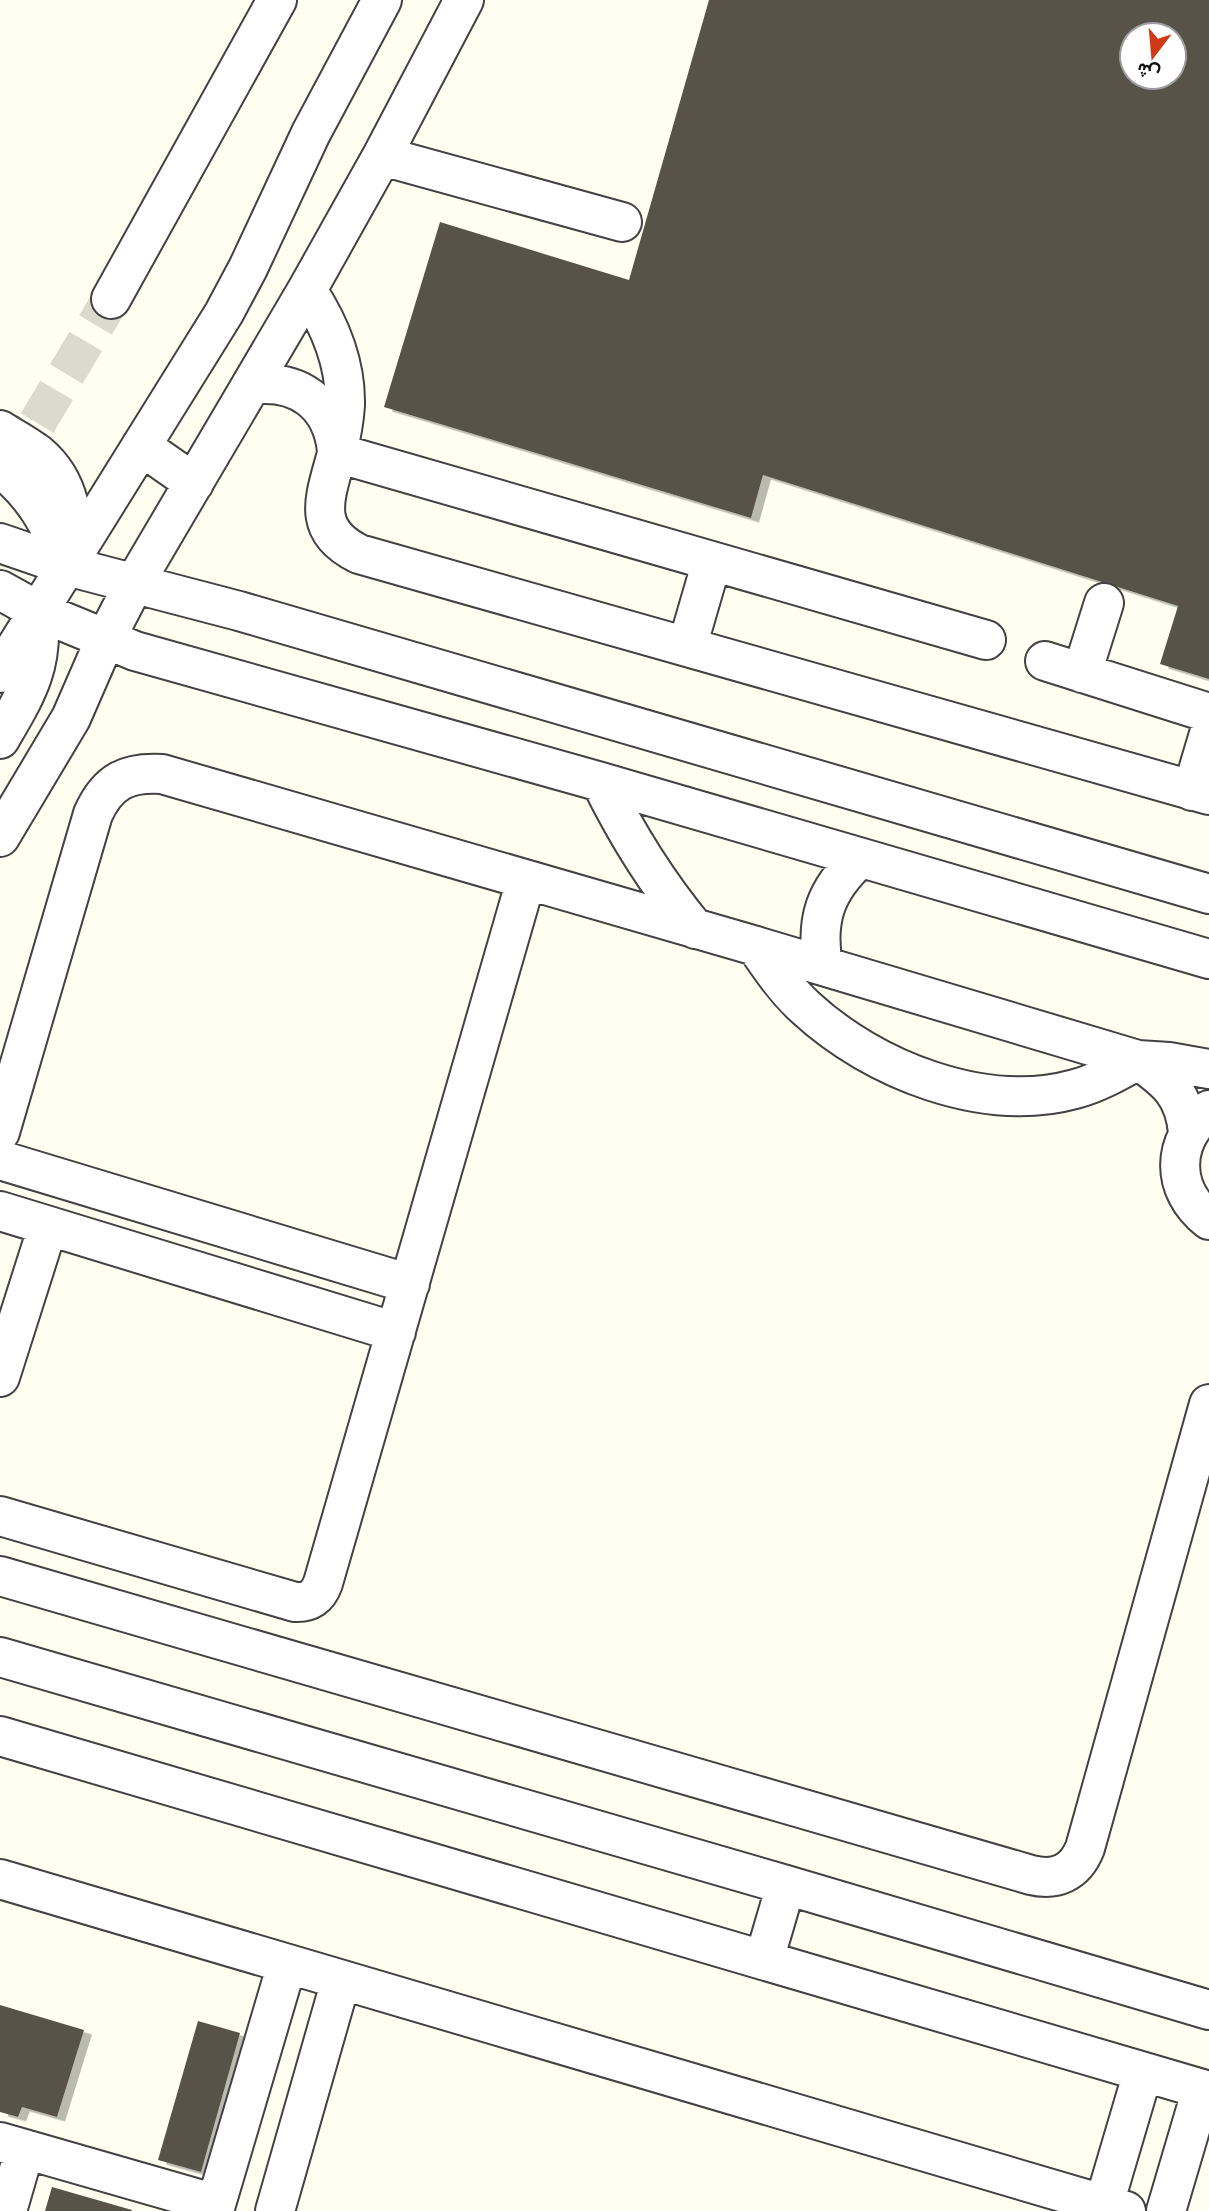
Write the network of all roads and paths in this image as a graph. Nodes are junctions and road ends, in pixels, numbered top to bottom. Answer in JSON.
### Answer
{"nodes":[{"id":1,"x":277,"y":0,"type":"edge"},
{"id":2,"x":382,"y":0,"type":"edge"},
{"id":3,"x":464,"y":0,"type":"edge"},
{"id":4,"x":382,"y":156,"type":"junction"},
{"id":5,"x":622,"y":222,"type":"dead end"},
{"id":6,"x":307,"y":290,"type":"junction"},
{"id":7,"x":111,"y":299,"type":"tunnel mouth"},
{"id":8,"x":251,"y":385,"type":"junction"},
{"id":9,"x":0,"y":430,"type":"edge"},
{"id":10,"x":141,"y":446,"type":"junction"},
{"id":11,"x":337,"y":453,"type":"junction"},
{"id":12,"x":0,"y":468,"type":"edge"},
{"id":13,"x":194,"y":483,"type":"junction"},
{"id":14,"x":0,"y":543,"type":"edge"},
{"id":15,"x":712,"y":561,"type":"junction"},
{"id":16,"x":67,"y":566,"type":"junction"},
{"id":17,"x":134,"y":584,"type":"junction"},
{"id":18,"x":0,"y":590,"type":"edge"},
{"id":19,"x":1104,"y":603,"type":"dead end"},
{"id":20,"x":38,"y":611,"type":"junction"},
{"id":21,"x":0,"y":620,"type":"edge"},
{"id":22,"x":0,"y":631,"type":"edge"},
{"id":23,"x":105,"y":640,"type":"junction"},
{"id":24,"x":986,"y":640,"type":"dead end"},
{"id":25,"x":687,"y":646,"type":"junction"},
{"id":26,"x":1045,"y":661,"type":"dead end"},
{"id":27,"x":0,"y":673,"type":"edge"},
{"id":28,"x":1082,"y":673,"type":"junction"},
{"id":29,"x":1209,"y":713,"type":"edge"},
{"id":30,"x":1209,"y":734,"type":"edge"},
{"id":31,"x":0,"y":739,"type":"edge"},
{"id":32,"x":601,"y":782,"type":"junction"},
{"id":33,"x":1201,"y":793,"type":"edge"},
{"id":34,"x":0,"y":836,"type":"edge"},
{"id":35,"x":860,"y":858,"type":"junction"},
{"id":36,"x":526,"y":880,"type":"junction"},
{"id":37,"x":1209,"y":894,"type":"edge"},
{"id":38,"x":695,"y":929,"type":"junction"},
{"id":39,"x":756,"y":946,"type":"junction"},
{"id":40,"x":1209,"y":959,"type":"edge"},
{"id":41,"x":823,"y":966,"type":"junction"},
{"id":42,"x":1138,"y":1060,"type":"junction"},
{"id":43,"x":1209,"y":1069,"type":"edge"},
{"id":44,"x":1198,"y":1121,"type":"edge"},
{"id":45,"x":0,"y":1132,"type":"edge"},
{"id":46,"x":0,"y":1160,"type":"edge"},
{"id":47,"x":0,"y":1211,"type":"edge"},
{"id":48,"x":1209,"y":1220,"type":"edge"},
{"id":49,"x":48,"y":1226,"type":"junction"},
{"id":50,"x":410,"y":1284,"type":"junction"},
{"id":51,"x":396,"y":1332,"type":"junction"},
{"id":52,"x":0,"y":1377,"type":"edge"},
{"id":53,"x":1209,"y":1404,"type":"edge"},
{"id":54,"x":0,"y":1516,"type":"edge"},
{"id":55,"x":0,"y":1576,"type":"edge"},
{"id":56,"x":0,"y":1657,"type":"edge"},
{"id":57,"x":0,"y":1735,"type":"edge"},
{"id":58,"x":0,"y":1879,"type":"edge"},
{"id":59,"x":786,"y":1885,"type":"junction"},
{"id":60,"x":764,"y":1960,"type":"junction"},
{"id":61,"x":287,"y":1964,"type":"junction"},
{"id":62,"x":341,"y":1980,"type":"junction"},
{"id":63,"x":1209,"y":2010,"type":"edge"},
{"id":64,"x":1143,"y":2072,"type":"junction"},
{"id":65,"x":1205,"y":2090,"type":"edge"},
{"id":66,"x":13,"y":2145,"type":"edge"},
{"id":67,"x":167,"y":2201,"type":"edge"},
{"id":68,"x":215,"y":2208,"type":"edge"},
{"id":69,"x":1111,"y":2209,"type":"edge"},
{"id":70,"x":7,"y":2211,"type":"edge"},
{"id":71,"x":275,"y":2211,"type":"edge"},
{"id":72,"x":1166,"y":2211,"type":"edge"}],
"edges":[{"from":1,"to":7,"type":"street"},
{"from":2,"to":10,"type":"street"},
{"from":3,"to":4,"type":"street"},
{"from":4,"to":5,"type":"street"},
{"from":4,"to":6,"type":"street"},
{"from":6,"to":8,"type":"street"},
{"from":6,"to":11,"type":"street"},
{"from":8,"to":11,"type":"street"},
{"from":8,"to":13,"type":"street"},
{"from":9,"to":16,"type":"street"},
{"from":10,"to":13,"type":"street"},
{"from":10,"to":16,"type":"street"},
{"from":11,"to":15,"type":"street"},
{"from":11,"to":25,"type":"street"},
{"from":12,"to":16,"type":"street"},
{"from":13,"to":17,"type":"street"},
{"from":14,"to":16,"type":"street"},
{"from":15,"to":24,"type":"street"},
{"from":15,"to":25,"type":"street"},
{"from":16,"to":17,"type":"street"},
{"from":16,"to":20,"type":"street"},
{"from":17,"to":23,"type":"street"},
{"from":17,"to":37,"type":"street"},
{"from":18,"to":20,"type":"street"},
{"from":19,"to":28,"type":"street"},
{"from":20,"to":21,"type":"street"},
{"from":20,"to":22,"type":"street"},
{"from":20,"to":23,"type":"street"},
{"from":20,"to":27,"type":"street"},
{"from":20,"to":31,"type":"street"},
{"from":23,"to":32,"type":"street"},
{"from":23,"to":34,"type":"street"},
{"from":25,"to":33,"type":"street"},
{"from":26,"to":28,"type":"street"},
{"from":28,"to":29,"type":"street"},
{"from":30,"to":33,"type":"street"},
{"from":32,"to":35,"type":"street"},
{"from":32,"to":38,"type":"street"},
{"from":35,"to":40,"type":"street"},
{"from":35,"to":41,"type":"street"},
{"from":36,"to":38,"type":"street"},
{"from":36,"to":45,"type":"street"},
{"from":36,"to":50,"type":"street"},
{"from":38,"to":39,"type":"street"},
{"from":39,"to":41,"type":"street"},
{"from":39,"to":42,"type":"street"},
{"from":41,"to":42,"type":"street"},
{"from":42,"to":43,"type":"street"},
{"from":42,"to":44,"type":"street"},
{"from":44,"to":48,"type":"street"},
{"from":46,"to":50,"type":"street"},
{"from":47,"to":49,"type":"street"},
{"from":49,"to":51,"type":"street"},
{"from":49,"to":52,"type":"street"},
{"from":50,"to":51,"type":"street"},
{"from":51,"to":54,"type":"street"},
{"from":53,"to":55,"type":"street"},
{"from":56,"to":59,"type":"street"},
{"from":57,"to":60,"type":"street"},
{"from":58,"to":61,"type":"street"},
{"from":59,"to":60,"type":"street"},
{"from":59,"to":63,"type":"street"},
{"from":60,"to":64,"type":"street"},
{"from":61,"to":62,"type":"street"},
{"from":61,"to":68,"type":"street"},
{"from":62,"to":69,"type":"street"},
{"from":62,"to":71,"type":"street"},
{"from":64,"to":65,"type":"street"},
{"from":64,"to":69,"type":"street"},
{"from":65,"to":72,"type":"street"},
{"from":66,"to":67,"type":"street"},
{"from":66,"to":70,"type":"street"},
{"from":67,"to":68,"type":"street"}]}
